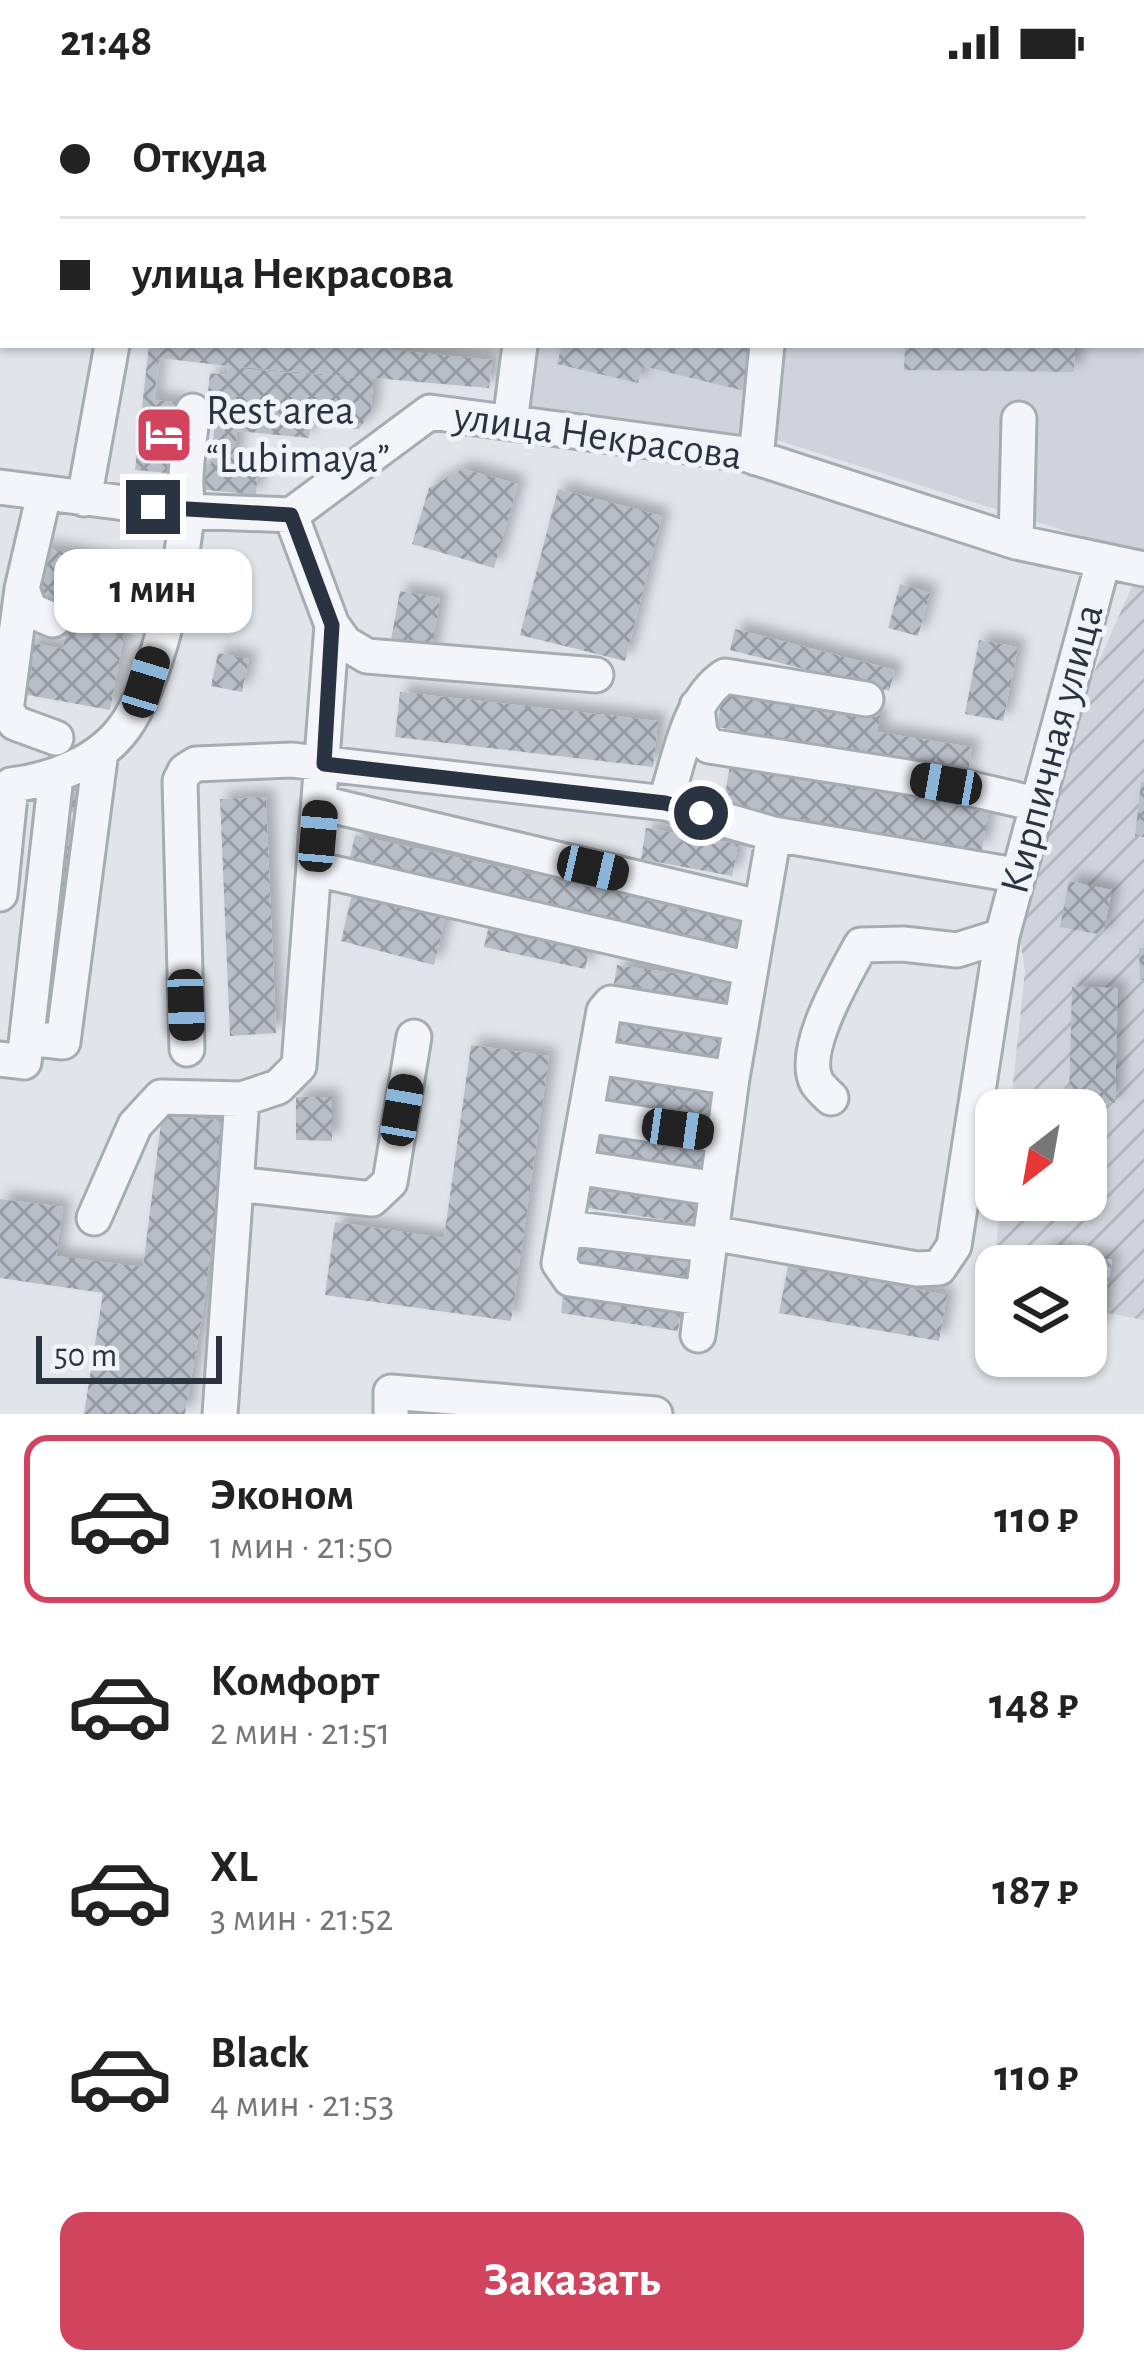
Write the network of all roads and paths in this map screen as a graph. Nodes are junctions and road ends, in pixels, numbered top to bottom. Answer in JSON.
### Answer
{"nodes":[{"id":1,"x":111,"y":348,"type":"edge"},
{"id":2,"x":520,"y":348,"type":"edge"},
{"id":3,"x":767,"y":348,"type":"edge"},
{"id":4,"x":193,"y":412,"type":"dead end"},
{"id":5,"x":1019,"y":419,"type":"dead end"},
{"id":6,"x":510,"y":422,"type":"junction"},
{"id":7,"x":756,"y":458,"type":"junction"},
{"id":8,"x":0,"y":487,"type":"edge"},
{"id":9,"x":44,"y":494,"type":"junction"},
{"id":10,"x":84,"y":500,"type":"junction"},
{"id":11,"x":188,"y":511,"type":"junction"},
{"id":12,"x":291,"y":515,"type":"junction"},
{"id":13,"x":1016,"y":542,"type":"junction"},
{"id":14,"x":1103,"y":562,"type":"junction"},
{"id":15,"x":1144,"y":569,"type":"edge"},
{"id":16,"x":22,"y":589,"type":"junction"},
{"id":17,"x":53,"y":620,"type":"dead end"},
{"id":18,"x":332,"y":625,"type":"junction"},
{"id":19,"x":596,"y":675,"type":"dead end"},
{"id":20,"x":866,"y":699,"type":"dead end"},
{"id":21,"x":697,"y":706,"type":"junction"},
{"id":22,"x":56,"y":738,"type":"dead end"},
{"id":23,"x":101,"y":751,"type":"junction"},
{"id":24,"x":324,"y":764,"type":"junction"},
{"id":25,"x":56,"y":776,"type":"junction"},
{"id":26,"x":321,"y":803,"type":"junction"},
{"id":27,"x":665,"y":803,"type":"junction"},
{"id":28,"x":1036,"y":805,"type":"junction"},
{"id":29,"x":774,"y":834,"type":"junction"},
{"id":30,"x":316,"y":869,"type":"junction"},
{"id":31,"x":1016,"y":875,"type":"junction"},
{"id":32,"x":0,"y":894,"type":"edge"},
{"id":33,"x":759,"y":907,"type":"junction"},
{"id":34,"x":1002,"y":937,"type":"junction"},
{"id":35,"x":749,"y":969,"type":"junction"},
{"id":36,"x":741,"y":1024,"type":"junction"},
{"id":37,"x":414,"y":1037,"type":"dead end"},
{"id":38,"x":13,"y":1048,"type":"edge"},
{"id":39,"x":187,"y":1049,"type":"dead end"},
{"id":40,"x":597,"y":1057,"type":"junction"},
{"id":41,"x":732,"y":1078,"type":"junction"},
{"id":42,"x":831,"y":1097,"type":"dead end"},
{"id":43,"x":242,"y":1099,"type":"junction"},
{"id":44,"x":586,"y":1115,"type":"junction"},
{"id":45,"x":724,"y":1136,"type":"junction"},
{"id":46,"x":576,"y":1167,"type":"junction"},
{"id":47,"x":236,"y":1184,"type":"junction"},
{"id":48,"x":717,"y":1189,"type":"junction"},
{"id":49,"x":94,"y":1218,"type":"dead end"},
{"id":50,"x":566,"y":1228,"type":"junction"},
{"id":51,"x":710,"y":1239,"type":"junction"},
{"id":52,"x":702,"y":1298,"type":"junction"},
{"id":53,"x":698,"y":1335,"type":"dead end"},
{"id":54,"x":220,"y":1414,"type":"edge"},
{"id":55,"x":391,"y":1414,"type":"edge"},
{"id":56,"x":655,"y":1414,"type":"edge"}],
"edges":[{"from":1,"to":10,"type":"street"},
{"from":2,"to":6,"type":"street"},
{"from":3,"to":7,"type":"street"},
{"from":4,"to":11,"type":"street"},
{"from":5,"to":13,"type":"street"},
{"from":6,"to":7,"type":"street","name":"улица Некрасова"},
{"from":6,"to":12,"type":"street","name":"улица Некрасова"},
{"from":7,"to":13,"type":"street","name":"улица Некрасова"},
{"from":8,"to":9,"type":"street"},
{"from":9,"to":10,"type":"street"},
{"from":9,"to":16,"type":"street"},
{"from":10,"to":11,"type":"street"},
{"from":11,"to":12,"type":"street"},
{"from":11,"to":23,"type":"street"},
{"from":12,"to":18,"type":"street"},
{"from":13,"to":14,"type":"street","name":"улица Некрасова"},
{"from":14,"to":15,"type":"street","name":"улица Некрасова"},
{"from":14,"to":28,"type":"street","name":"Кирпичная улица"},
{"from":16,"to":17,"type":"street"},
{"from":16,"to":22,"type":"street"},
{"from":18,"to":19,"type":"street"},
{"from":18,"to":24,"type":"street"},
{"from":20,"to":21,"type":"street"},
{"from":21,"to":27,"type":"street"},
{"from":21,"to":28,"type":"street"},
{"from":23,"to":25,"type":"street"},
{"from":23,"to":38,"type":"street"},
{"from":24,"to":26,"type":"street"},
{"from":24,"to":27,"type":"street"},
{"from":24,"to":39,"type":"street"},
{"from":25,"to":32,"type":"street"},
{"from":25,"to":38,"type":"street"},
{"from":26,"to":30,"type":"street"},
{"from":26,"to":33,"type":"street"},
{"from":27,"to":29,"type":"street"},
{"from":28,"to":31,"type":"street","name":"Кирпичная улица"},
{"from":29,"to":31,"type":"street"},
{"from":29,"to":33,"type":"street"},
{"from":30,"to":35,"type":"street"},
{"from":30,"to":43,"type":"street"},
{"from":31,"to":34,"type":"street","name":"Кирпичная улица"},
{"from":33,"to":35,"type":"street"},
{"from":34,"to":42,"type":"street"},
{"from":34,"to":51,"type":"street","name":"Кирпичная улица"},
{"from":35,"to":36,"type":"street"},
{"from":36,"to":40,"type":"street"},
{"from":36,"to":41,"type":"street"},
{"from":37,"to":47,"type":"street"},
{"from":40,"to":41,"type":"street"},
{"from":40,"to":44,"type":"street"},
{"from":41,"to":45,"type":"street"},
{"from":43,"to":47,"type":"street"},
{"from":43,"to":49,"type":"street"},
{"from":44,"to":45,"type":"street"},
{"from":44,"to":46,"type":"street"},
{"from":45,"to":48,"type":"street"},
{"from":46,"to":48,"type":"street"},
{"from":46,"to":50,"type":"street"},
{"from":47,"to":54,"type":"street"},
{"from":48,"to":51,"type":"street"},
{"from":50,"to":51,"type":"street"},
{"from":50,"to":52,"type":"street"},
{"from":51,"to":52,"type":"street"},
{"from":52,"to":53,"type":"street"},
{"from":55,"to":56,"type":"street"}]}
